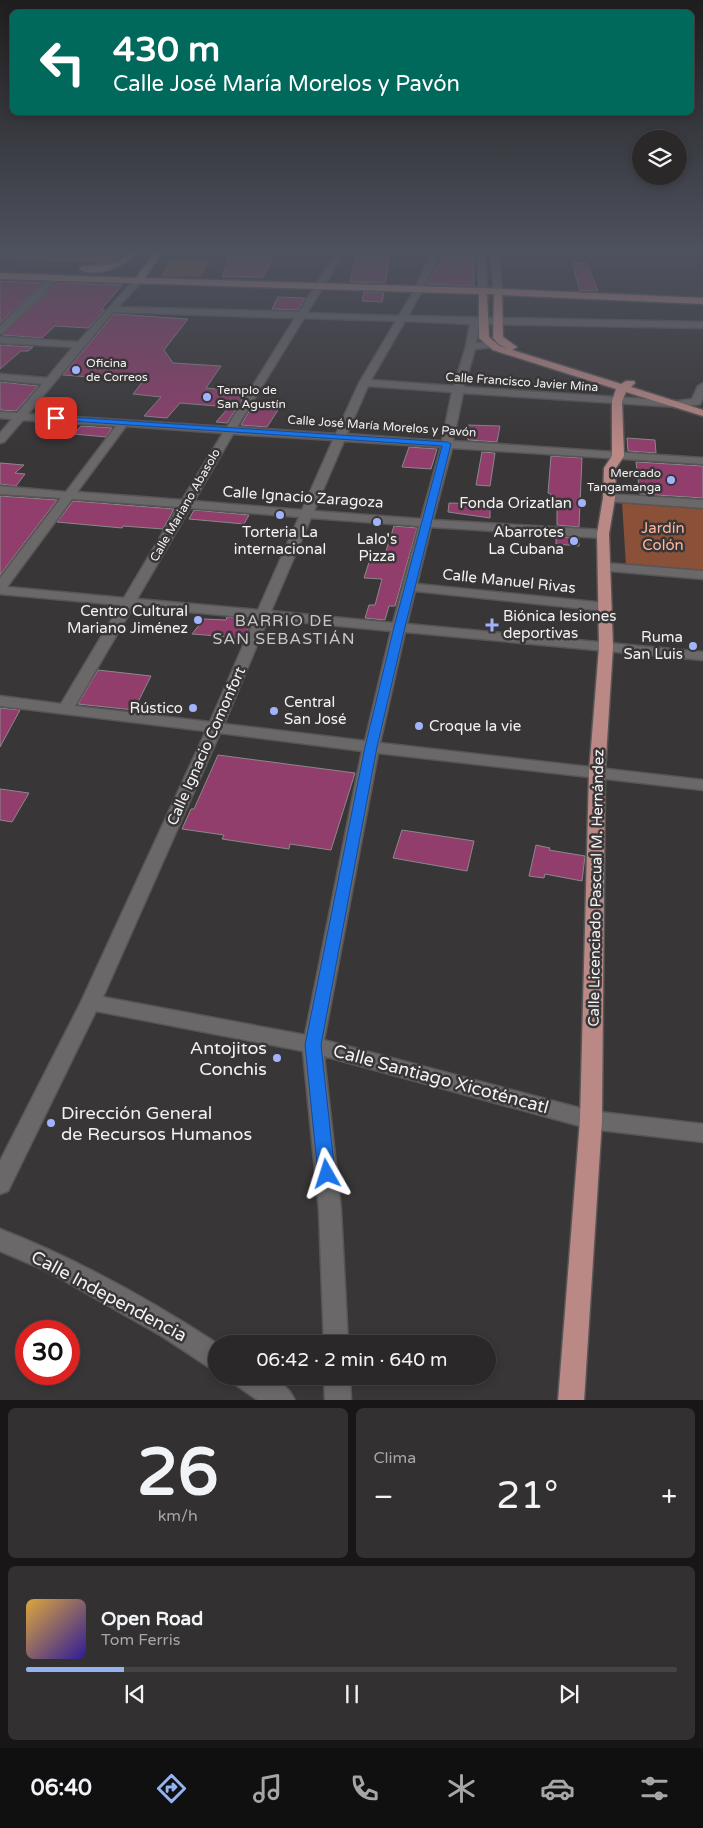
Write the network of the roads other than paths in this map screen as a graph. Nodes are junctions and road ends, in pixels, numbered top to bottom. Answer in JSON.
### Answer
{"nodes":[{"id":1,"x":13,"y":318,"type":"edge"},
{"id":2,"x":103,"y":318,"type":"edge"},
{"id":3,"x":301,"y":318,"type":"edge"},
{"id":4,"x":378,"y":318,"type":"edge"},
{"id":5,"x":481,"y":318,"type":"edge"},
{"id":6,"x":498,"y":318,"type":"edge"},
{"id":7,"x":400,"y":319,"type":"junction"},
{"id":8,"x":498,"y":322,"type":"junction"},
{"id":9,"x":480,"y":325,"type":"junction"},
{"id":10,"x":703,"y":325,"type":"edge"},
{"id":11,"x":0,"y":331,"type":"edge"},
{"id":12,"x":498,"y":333,"type":"junction"},
{"id":13,"x":0,"y":340,"type":"edge"},
{"id":14,"x":503,"y":343,"type":"junction"},
{"id":15,"x":81,"y":345,"type":"junction"},
{"id":16,"x":490,"y":345,"type":"junction"},
{"id":17,"x":471,"y":346,"type":"junction"},
{"id":18,"x":525,"y":355,"type":"junction"},
{"id":19,"x":0,"y":377,"type":"edge"},
{"id":20,"x":49,"y":381,"type":"junction"},
{"id":21,"x":364,"y":383,"type":"junction"},
{"id":22,"x":626,"y":386,"type":"junction"},
{"id":23,"x":703,"y":386,"type":"edge"},
{"id":24,"x":458,"y":390,"type":"junction"},
{"id":25,"x":617,"y":401,"type":"junction"},
{"id":26,"x":699,"y":403,"type":"edge"},
{"id":27,"x":678,"y":404,"type":"junction"},
{"id":28,"x":703,"y":413,"type":"edge"},
{"id":29,"x":0,"y":415,"type":"edge"},
{"id":30,"x":22,"y":416,"type":"junction"},
{"id":31,"x":124,"y":422,"type":"junction"},
{"id":32,"x":230,"y":430,"type":"junction"},
{"id":33,"x":339,"y":437,"type":"junction"},
{"id":34,"x":0,"y":440,"type":"edge"},
{"id":35,"x":447,"y":444,"type":"junction"},
{"id":36,"x":618,"y":456,"type":"junction"},
{"id":37,"x":703,"y":461,"type":"edge"},
{"id":38,"x":0,"y":490,"type":"edge"},
{"id":39,"x":68,"y":495,"type":"junction"},
{"id":40,"x":609,"y":498,"type":"junction"},
{"id":41,"x":185,"y":504,"type":"junction"},
{"id":42,"x":703,"y":504,"type":"edge"},
{"id":43,"x":306,"y":514,"type":"junction"},
{"id":44,"x":427,"y":523,"type":"junction"},
{"id":45,"x":603,"y":534,"type":"junction"},
{"id":46,"x":604,"y":568,"type":"junction"},
{"id":47,"x":703,"y":575,"type":"edge"},
{"id":48,"x":410,"y":587,"type":"junction"},
{"id":49,"x":0,"y":589,"type":"edge"},
{"id":50,"x":128,"y":603,"type":"junction"},
{"id":51,"x":605,"y":607,"type":"junction"},
{"id":52,"x":263,"y":616,"type":"junction"},
{"id":53,"x":399,"y":627,"type":"junction"},
{"id":54,"x":606,"y":647,"type":"junction"},
{"id":55,"x":703,"y":656,"type":"edge"},
{"id":56,"x":0,"y":701,"type":"edge"},
{"id":57,"x":66,"y":708,"type":"junction"},
{"id":58,"x":215,"y":728,"type":"junction"},
{"id":59,"x":371,"y":747,"type":"junction"},
{"id":60,"x":597,"y":773,"type":"junction"},
{"id":61,"x":703,"y":785,"type":"edge"},
{"id":62,"x":91,"y":1002,"type":"junction"},
{"id":63,"x":313,"y":1045,"type":"junction"},
{"id":64,"x":591,"y":1120,"type":"junction"},
{"id":65,"x":703,"y":1133,"type":"edge"},
{"id":66,"x":0,"y":1184,"type":"edge"},
{"id":67,"x":0,"y":1240,"type":"edge"},
{"id":68,"x":336,"y":1335,"type":"edge"},
{"id":69,"x":208,"y":1352,"type":"edge"},
{"id":70,"x":259,"y":1385,"type":"edge"},
{"id":71,"x":337,"y":1385,"type":"edge"},
{"id":72,"x":282,"y":1400,"type":"edge"},
{"id":73,"x":338,"y":1400,"type":"edge"},
{"id":74,"x":571,"y":1400,"type":"edge"}],
"edges":[{"from":1,"to":11,"type":"street"},
{"from":2,"to":15,"type":"street"},
{"from":3,"to":32,"type":"street","name":"Calle Mariano Abasolo"},
{"from":4,"to":7,"type":"street"},
{"from":5,"to":9,"type":"main road"},
{"from":6,"to":8,"type":"main road"},
{"from":7,"to":9,"type":"street"},
{"from":7,"to":21,"type":"street","name":"Calle Ignacio Comonfort"},
{"from":8,"to":9,"type":"street"},
{"from":8,"to":10,"type":"street"},
{"from":8,"to":12,"type":"main road"},
{"from":9,"to":12,"type":"main road"},
{"from":9,"to":16,"type":"main road"},
{"from":9,"to":17,"type":"street"},
{"from":12,"to":14,"type":"main road"},
{"from":13,"to":15,"type":"street"},
{"from":14,"to":16,"type":"street"},
{"from":14,"to":18,"type":"main road"},
{"from":15,"to":20,"type":"street"},
{"from":16,"to":17,"type":"street"},
{"from":16,"to":18,"type":"main road"},
{"from":17,"to":24,"type":"street"},
{"from":18,"to":22,"type":"main road"},
{"from":19,"to":20,"type":"street"},
{"from":20,"to":30,"type":"street"},
{"from":21,"to":24,"type":"street","name":"Calle Francisco Javier Mina"},
{"from":21,"to":33,"type":"street","name":"Calle Ignacio Comonfort"},
{"from":22,"to":25,"type":"main road","name":"Calle Licenciado Pascual M. Hernández"},
{"from":22,"to":26,"type":"main road"},
{"from":22,"to":27,"type":"main road"},
{"from":23,"to":26,"type":"street"},
{"from":24,"to":25,"type":"street","name":"Calle Francisco Javier Mina"},
{"from":24,"to":35,"type":"street"},
{"from":25,"to":27,"type":"street","name":"Calle Francisco Javier Mina"},
{"from":25,"to":36,"type":"main road","name":"Calle Licenciado Pascual M. Hernández"},
{"from":26,"to":27,"type":"street","name":"Calle Francisco Javier Mina"},
{"from":27,"to":28,"type":"main road"},
{"from":29,"to":30,"type":"street","name":"Calle José María Morelos y Pavón"},
{"from":30,"to":31,"type":"street","name":"Calle José María Morelos y Pavón"},
{"from":30,"to":34,"type":"street"},
{"from":31,"to":32,"type":"street","name":"Calle José María Morelos y Pavón"},
{"from":31,"to":39,"type":"street"},
{"from":32,"to":33,"type":"street","name":"Calle José María Morelos y Pavón"},
{"from":32,"to":41,"type":"street","name":"Calle Mariano Abasolo"},
{"from":33,"to":35,"type":"street","name":"Calle José María Morelos y Pavón"},
{"from":33,"to":43,"type":"street","name":"Calle Ignacio Comonfort"},
{"from":35,"to":36,"type":"street","name":"Calle José María Morelos y Pavón"},
{"from":35,"to":44,"type":"street"},
{"from":36,"to":37,"type":"street","name":"Calle José María Morelos y Pavón"},
{"from":36,"to":40,"type":"main road","name":"Calle Licenciado Pascual M. Hernández"},
{"from":38,"to":39,"type":"street","name":"Calle Ignacio Zaragoza"},
{"from":39,"to":41,"type":"street","name":"Calle Ignacio Zaragoza"},
{"from":39,"to":49,"type":"street"},
{"from":40,"to":42,"type":"street"},
{"from":40,"to":45,"type":"main road","name":"Calle Licenciado Pascual M. Hernández"},
{"from":41,"to":43,"type":"street","name":"Calle Ignacio Zaragoza"},
{"from":41,"to":50,"type":"street","name":"Calle Mariano Abasolo"},
{"from":43,"to":44,"type":"street","name":"Calle Ignacio Zaragoza"},
{"from":43,"to":52,"type":"street","name":"Calle Ignacio Comonfort"},
{"from":44,"to":45,"type":"street","name":"Calle Ignacio Zaragoza"},
{"from":44,"to":48,"type":"street"},
{"from":45,"to":46,"type":"main road","name":"Calle Licenciado Pascual M. Hernández"},
{"from":46,"to":47,"type":"street"},
{"from":46,"to":51,"type":"main road","name":"Calle Licenciado Pascual M. Hernández"},
{"from":48,"to":51,"type":"street","name":"Calle Manuel Rivas"},
{"from":48,"to":53,"type":"street"},
{"from":49,"to":50,"type":"street"},
{"from":50,"to":52,"type":"street"},
{"from":50,"to":57,"type":"street","name":"Calle Mariano Abasolo"},
{"from":51,"to":54,"type":"main road","name":"Calle Licenciado Pascual M. Hernández"},
{"from":52,"to":53,"type":"street"},
{"from":52,"to":58,"type":"street","name":"Calle Ignacio Comonfort"},
{"from":53,"to":54,"type":"street"},
{"from":53,"to":59,"type":"street"},
{"from":54,"to":55,"type":"street"},
{"from":54,"to":60,"type":"main road","name":"Calle Licenciado Pascual M. Hernández"},
{"from":56,"to":57,"type":"street"},
{"from":57,"to":58,"type":"street"},
{"from":58,"to":59,"type":"street"},
{"from":58,"to":62,"type":"street","name":"Calle Ignacio Comonfort"},
{"from":59,"to":60,"type":"street"},
{"from":59,"to":63,"type":"street"},
{"from":60,"to":61,"type":"street"},
{"from":60,"to":64,"type":"main road","name":"Calle Licenciado Pascual M. Hernández"},
{"from":62,"to":63,"type":"street","name":"Calle Santiago Xicoténcatl"},
{"from":62,"to":66,"type":"street","name":"Calle Ignacio Comonfort"},
{"from":63,"to":64,"type":"street","name":"Calle Santiago Xicoténcatl"},
{"from":63,"to":68,"type":"street"},
{"from":64,"to":65,"type":"street","name":"Calle Santiago Xicoténcatl"},
{"from":64,"to":74,"type":"main road","name":"Calle Licenciado Pascual M. Hernández"},
{"from":67,"to":69,"type":"street","name":"Calle Independencia"},
{"from":70,"to":72,"type":"street"},
{"from":71,"to":73,"type":"street"}]}
